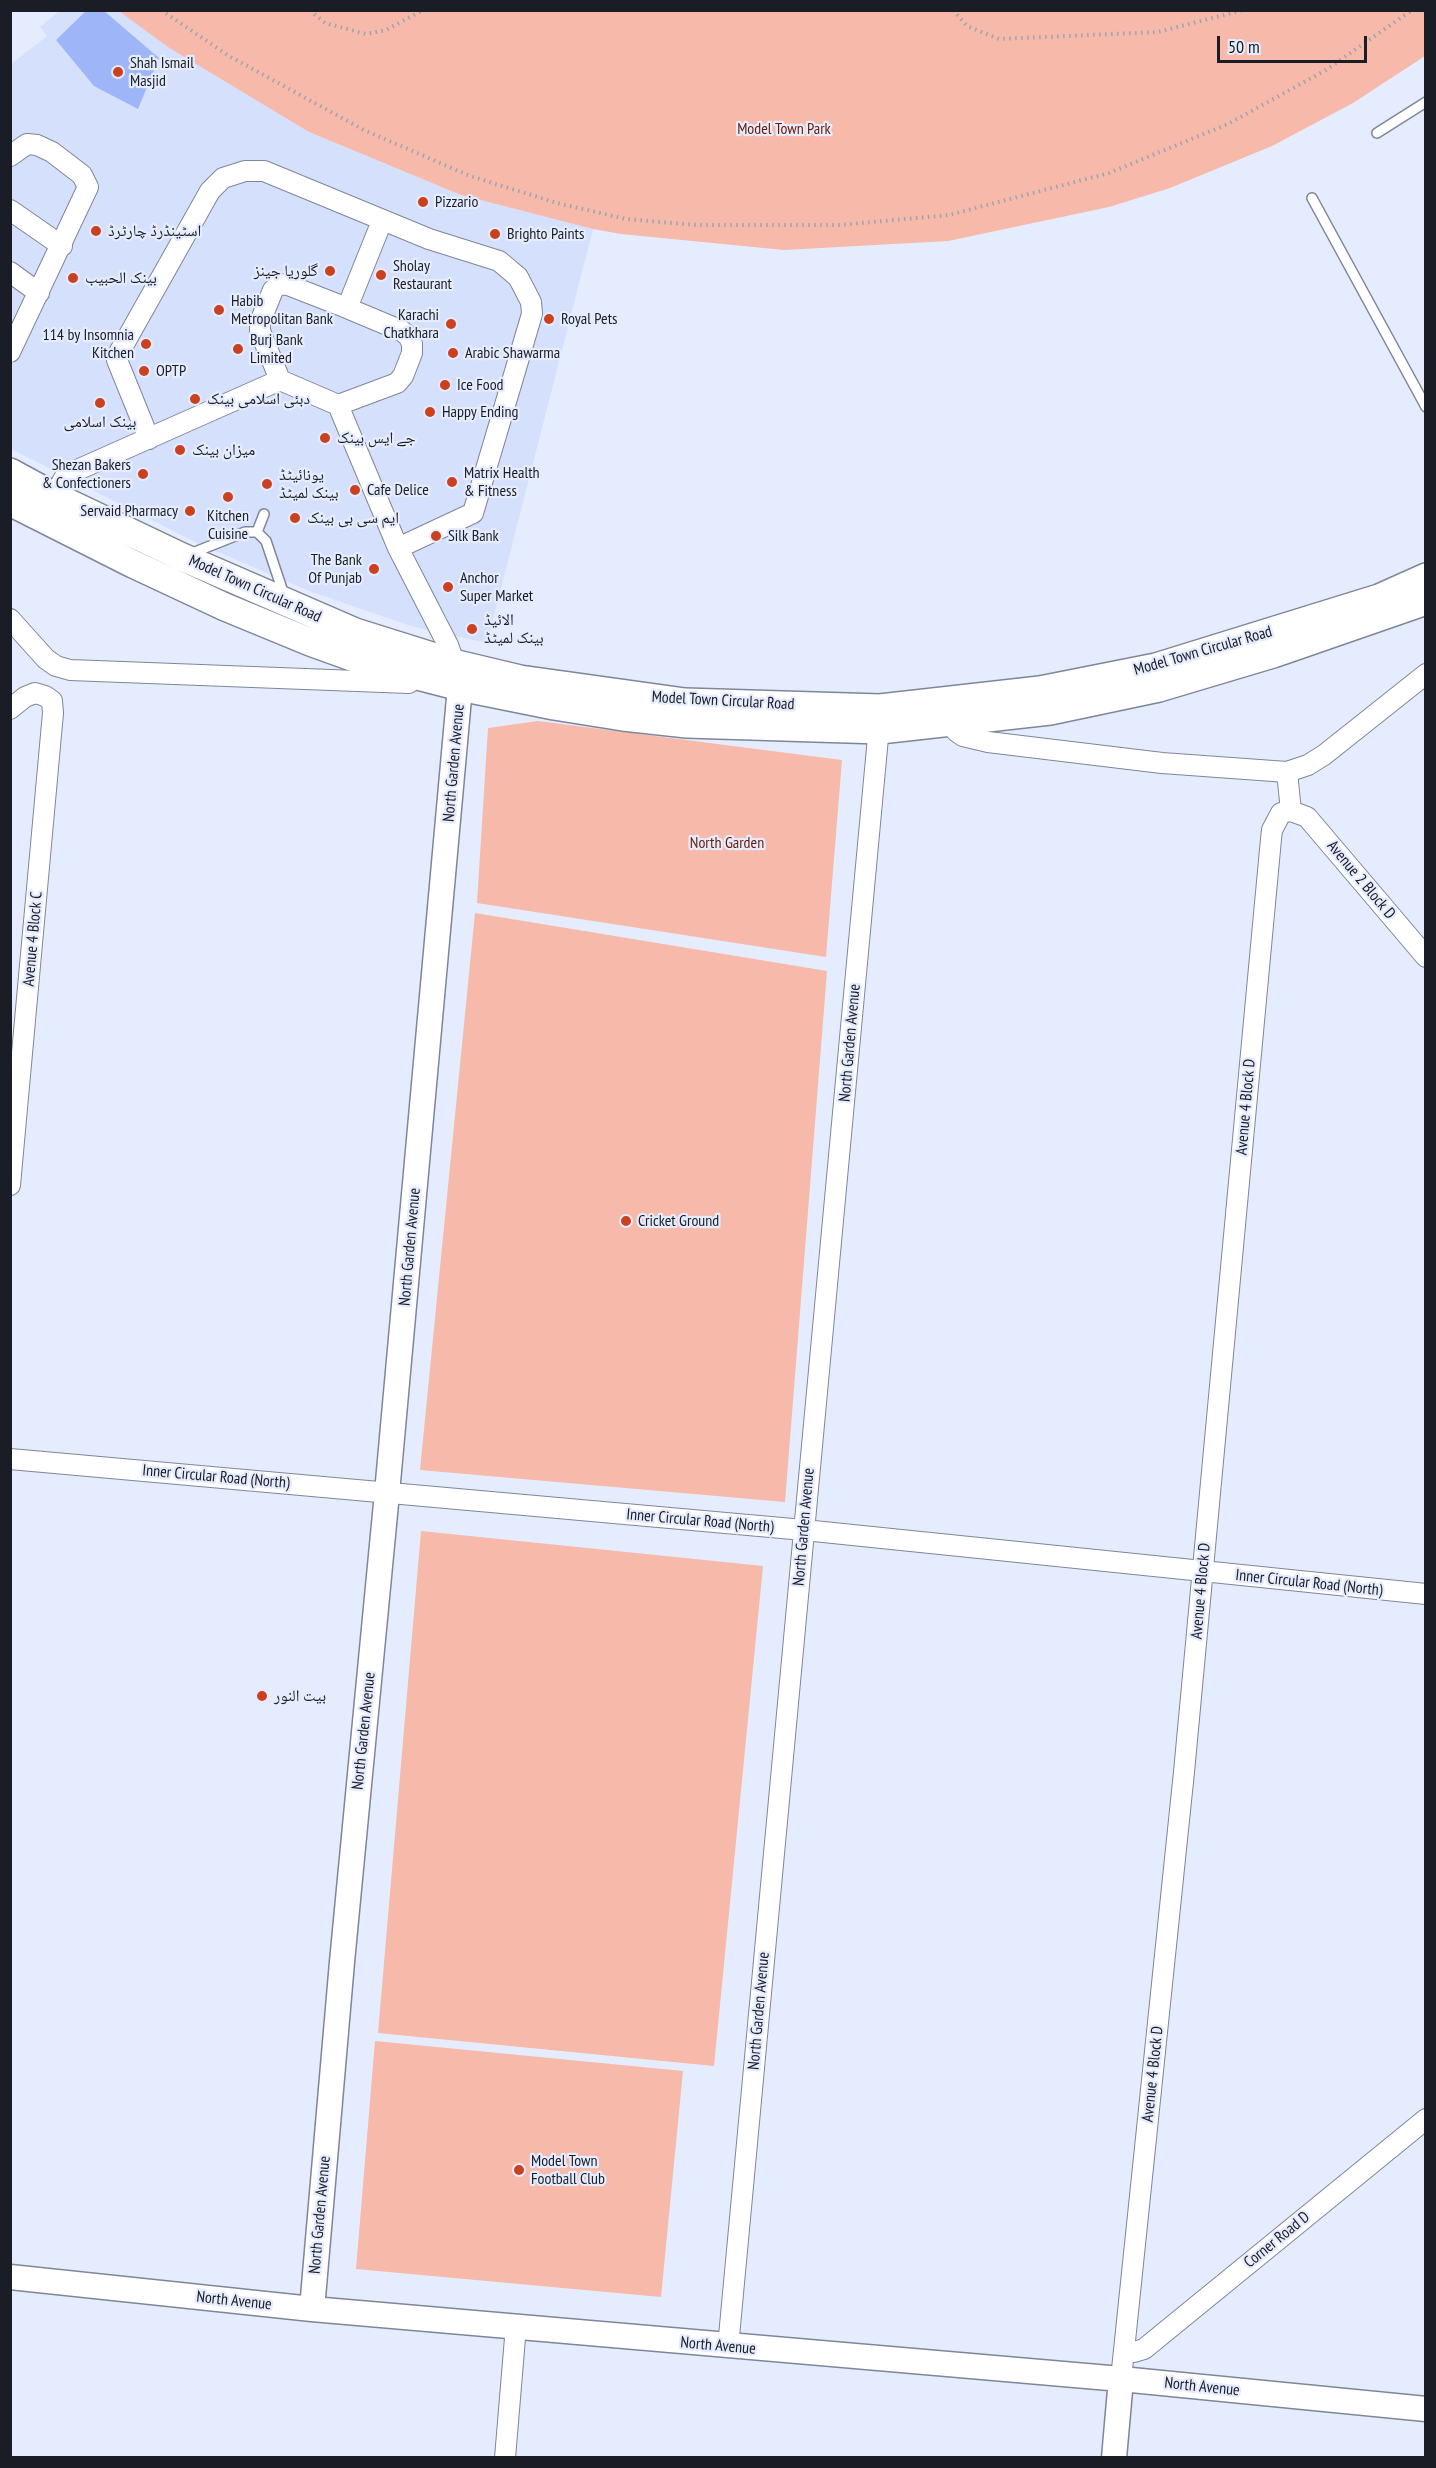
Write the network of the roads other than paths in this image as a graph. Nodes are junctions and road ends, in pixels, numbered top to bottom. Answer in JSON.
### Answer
{"nodes":[{"id":1,"x":1425,"y":102,"type":"edge"},
{"id":2,"x":1377,"y":133,"type":"dead end"},
{"id":3,"x":10,"y":156,"type":"edge"},
{"id":4,"x":1312,"y":198,"type":"dead end"},
{"id":5,"x":10,"y":210,"type":"edge"},
{"id":6,"x":382,"y":221,"type":"junction"},
{"id":7,"x":62,"y":246,"type":"junction"},
{"id":8,"x":10,"y":272,"type":"edge"},
{"id":9,"x":39,"y":293,"type":"junction"},
{"id":10,"x":347,"y":309,"type":"junction"},
{"id":11,"x":12,"y":344,"type":"edge"},
{"id":12,"x":280,"y":380,"type":"junction"},
{"id":13,"x":338,"y":405,"type":"junction"},
{"id":14,"x":1425,"y":407,"type":"edge"},
{"id":15,"x":149,"y":439,"type":"junction"},
{"id":16,"x":10,"y":472,"type":"edge"},
{"id":17,"x":10,"y":502,"type":"edge"},
{"id":18,"x":48,"y":508,"type":"junction"},
{"id":19,"x":264,"y":513,"type":"dead end"},
{"id":20,"x":257,"y":532,"type":"junction"},
{"id":21,"x":398,"y":548,"type":"junction"},
{"id":22,"x":182,"y":557,"type":"junction"},
{"id":23,"x":1425,"y":577,"type":"edge"},
{"id":24,"x":1425,"y":601,"type":"edge"},
{"id":25,"x":286,"y":604,"type":"junction"},
{"id":26,"x":10,"y":618,"type":"edge"},
{"id":27,"x":56,"y":666,"type":"junction"},
{"id":28,"x":1425,"y":674,"type":"edge"},
{"id":29,"x":458,"y":676,"type":"junction"},
{"id":30,"x":45,"y":696,"type":"junction"},
{"id":31,"x":10,"y":709,"type":"edge"},
{"id":32,"x":880,"y":719,"type":"junction"},
{"id":33,"x":954,"y":723,"type":"junction"},
{"id":34,"x":1287,"y":772,"type":"junction"},
{"id":35,"x":1291,"y":811,"type":"junction"},
{"id":36,"x":1425,"y":957,"type":"edge"},
{"id":37,"x":10,"y":1185,"type":"edge"},
{"id":38,"x":10,"y":1459,"type":"edge"},
{"id":39,"x":387,"y":1493,"type":"junction"},
{"id":40,"x":804,"y":1530,"type":"junction"},
{"id":41,"x":1203,"y":1573,"type":"junction"},
{"id":42,"x":1425,"y":1594,"type":"edge"},
{"id":43,"x":1425,"y":2119,"type":"edge"},
{"id":44,"x":10,"y":2277,"type":"edge"},
{"id":45,"x":312,"y":2309,"type":"junction"},
{"id":46,"x":516,"y":2326,"type":"junction"},
{"id":47,"x":728,"y":2347,"type":"junction"},
{"id":48,"x":1125,"y":2350,"type":"junction"},
{"id":49,"x":1121,"y":2379,"type":"junction"},
{"id":50,"x":1425,"y":2409,"type":"edge"},
{"id":51,"x":505,"y":2457,"type":"edge"},
{"id":52,"x":1114,"y":2457,"type":"edge"}],
"edges":[{"from":1,"to":2,"type":"lane"},
{"from":3,"to":7,"type":"street"},
{"from":4,"to":14,"type":"lane"},
{"from":5,"to":7,"type":"street"},
{"from":6,"to":10,"type":"street"},
{"from":6,"to":15,"type":"street"},
{"from":6,"to":21,"type":"street"},
{"from":7,"to":9,"type":"street"},
{"from":8,"to":9,"type":"street"},
{"from":9,"to":11,"type":"street"},
{"from":10,"to":12,"type":"street"},
{"from":10,"to":13,"type":"street"},
{"from":12,"to":13,"type":"street"},
{"from":12,"to":15,"type":"street"},
{"from":13,"to":21,"type":"street"},
{"from":15,"to":18,"type":"street"},
{"from":16,"to":18,"type":"main road","name":"Model Town Circular Road"},
{"from":17,"to":18,"type":"main road","name":"Model Town Circular Road"},
{"from":18,"to":22,"type":"main road","name":"Model Town Circular Road"},
{"from":18,"to":29,"type":"main road","name":"Model Town Circular Road"},
{"from":19,"to":20,"type":"lane"},
{"from":20,"to":22,"type":"lane"},
{"from":20,"to":25,"type":"lane"},
{"from":21,"to":29,"type":"street"},
{"from":22,"to":25,"type":"main road","name":"Model Town Circular Road"},
{"from":23,"to":32,"type":"main road","name":"Model Town Circular Road"},
{"from":24,"to":33,"type":"main road","name":"Model Town Circular Road"},
{"from":25,"to":29,"type":"main road","name":"Model Town Circular Road"},
{"from":26,"to":27,"type":"street"},
{"from":27,"to":29,"type":"street"},
{"from":27,"to":30,"type":"street"},
{"from":28,"to":34,"type":"street"},
{"from":29,"to":32,"type":"main road","name":"Model Town Circular Road"},
{"from":29,"to":39,"type":"street","name":"North Garden Avenue"},
{"from":30,"to":31,"type":"street"},
{"from":30,"to":37,"type":"street","name":"Avenue 4 Block C"},
{"from":32,"to":33,"type":"main road","name":"Model Town Circular Road"},
{"from":32,"to":40,"type":"street","name":"North Garden Avenue"},
{"from":33,"to":34,"type":"street"},
{"from":34,"to":35,"type":"street"},
{"from":35,"to":36,"type":"street","name":"Avenue 2 Block D"},
{"from":35,"to":41,"type":"street","name":"Avenue 4 Block D"},
{"from":38,"to":39,"type":"street","name":"Inner Circular Road (North)"},
{"from":39,"to":40,"type":"street","name":"Inner Circular Road (North)"},
{"from":39,"to":45,"type":"street","name":"North Garden Avenue"},
{"from":40,"to":41,"type":"street","name":"Inner Circular Road (North)"},
{"from":40,"to":47,"type":"street","name":"North Garden Avenue"},
{"from":41,"to":42,"type":"street","name":"Inner Circular Road (North)"},
{"from":41,"to":48,"type":"street","name":"Avenue 4 Block D"},
{"from":43,"to":48,"type":"street","name":"Corner Road D"},
{"from":44,"to":45,"type":"street","name":"North Avenue"},
{"from":45,"to":46,"type":"street","name":"North Avenue"},
{"from":46,"to":47,"type":"street","name":"North Avenue"},
{"from":46,"to":51,"type":"street"},
{"from":47,"to":49,"type":"street","name":"North Avenue"},
{"from":48,"to":49,"type":"street","name":"Avenue 4 Block D"},
{"from":49,"to":50,"type":"street","name":"North Avenue"},
{"from":49,"to":52,"type":"street"}]}
